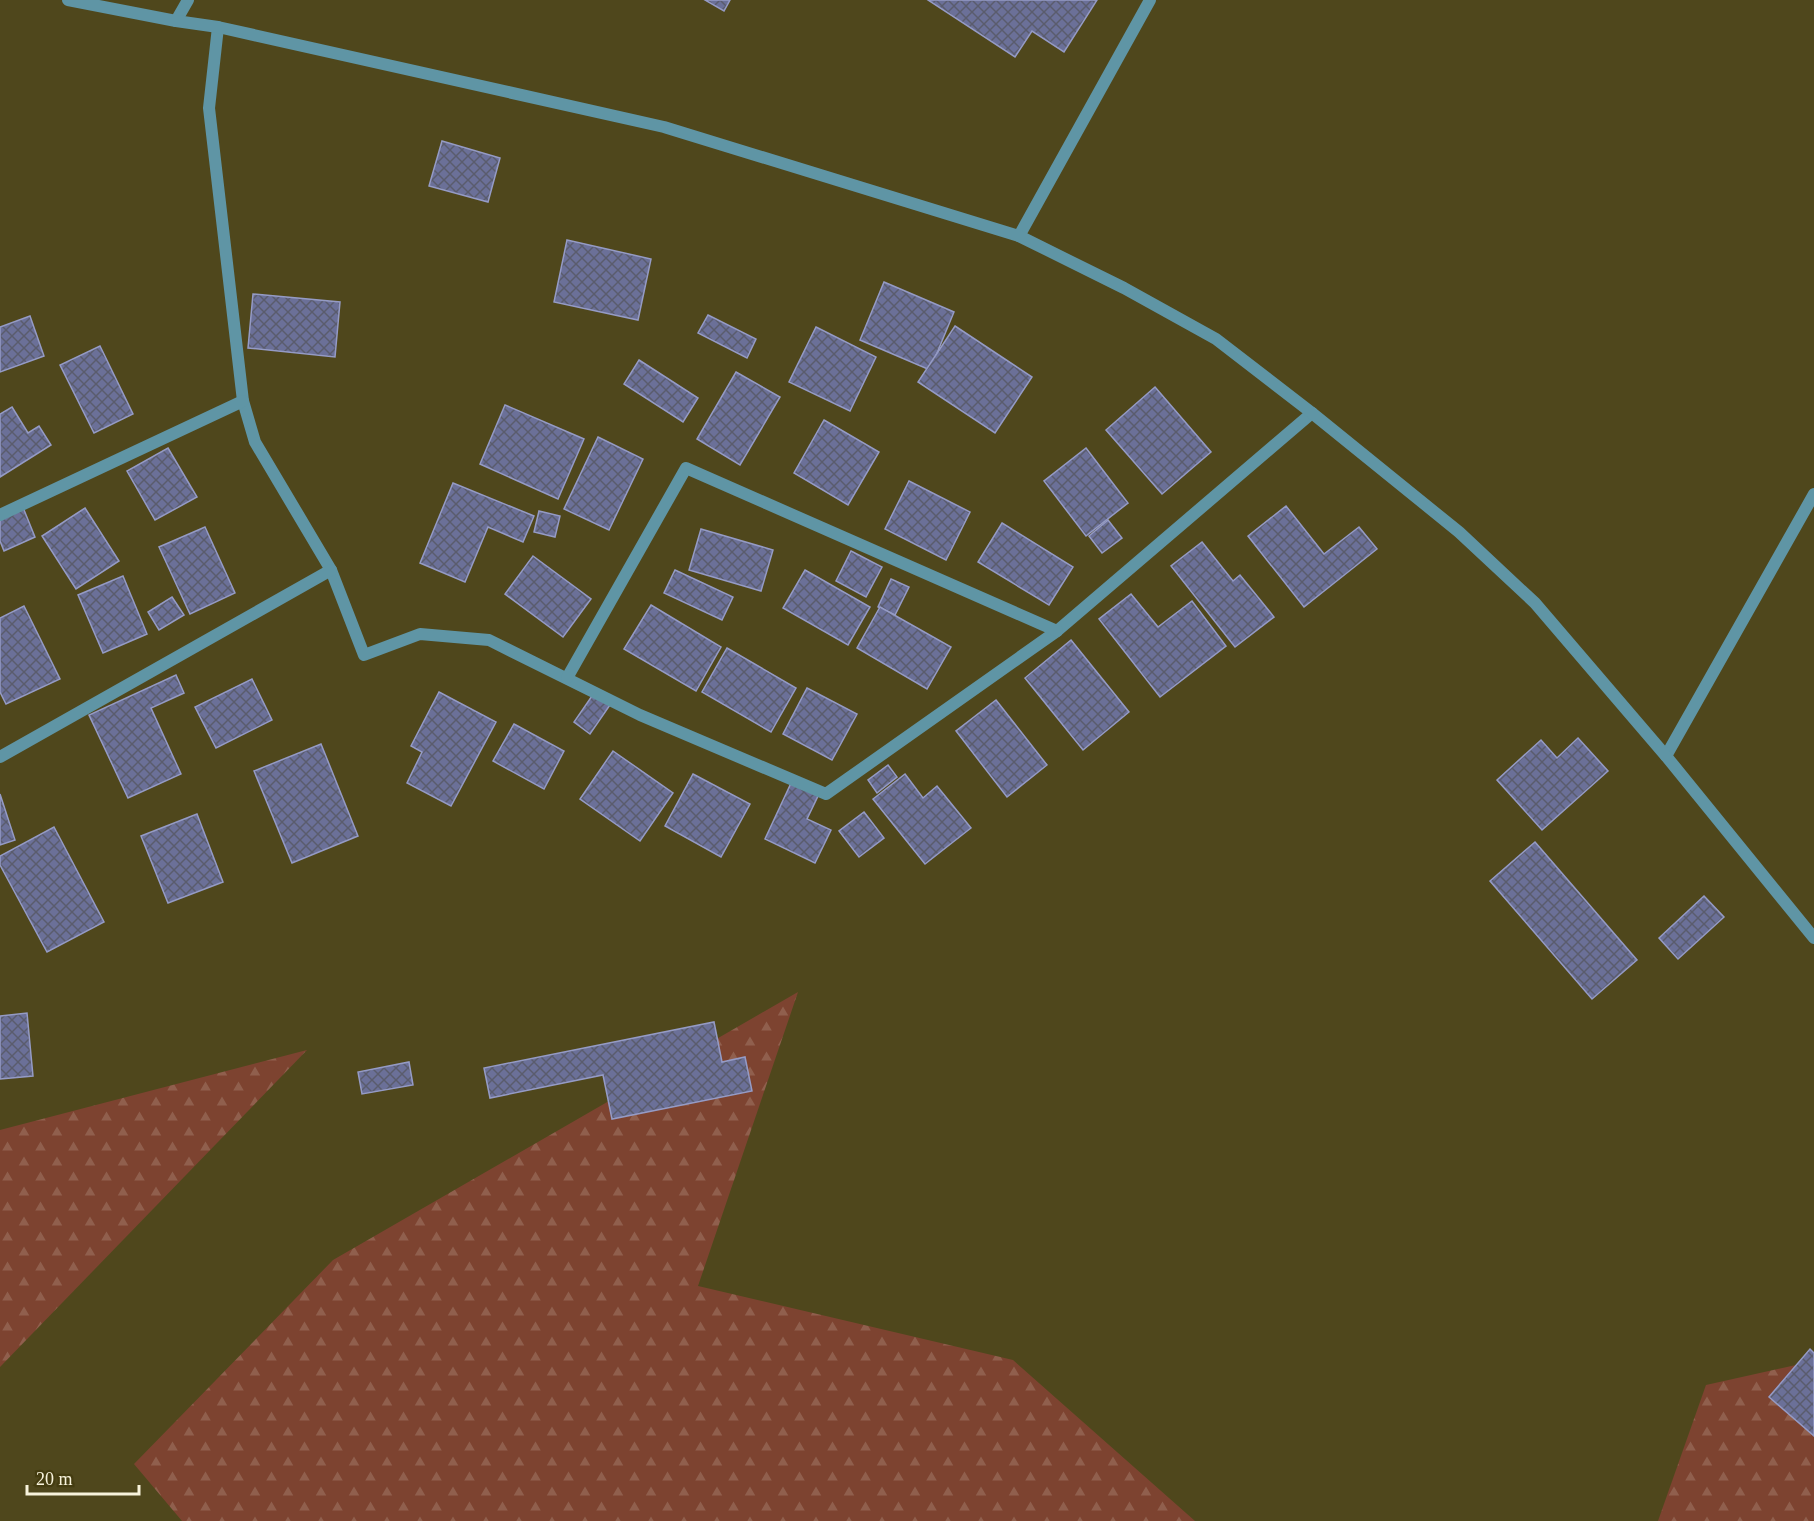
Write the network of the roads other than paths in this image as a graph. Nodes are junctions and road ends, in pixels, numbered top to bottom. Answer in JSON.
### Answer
{"nodes":[{"id":1,"x":68,"y":0,"type":"edge"},
{"id":2,"x":188,"y":0,"type":"edge"},
{"id":3,"x":1150,"y":0,"type":"edge"},
{"id":4,"x":176,"y":21,"type":"junction"},
{"id":5,"x":218,"y":27,"type":"junction"},
{"id":6,"x":1019,"y":236,"type":"junction"},
{"id":7,"x":243,"y":401,"type":"junction"},
{"id":8,"x":1312,"y":413,"type":"junction"},
{"id":9,"x":1814,"y":494,"type":"edge"},
{"id":10,"x":0,"y":515,"type":"edge"},
{"id":11,"x":332,"y":570,"type":"junction"},
{"id":12,"x":1057,"y":631,"type":"junction"},
{"id":13,"x":567,"y":678,"type":"junction"},
{"id":14,"x":1666,"y":756,"type":"junction"},
{"id":15,"x":0,"y":757,"type":"edge"},
{"id":16,"x":1814,"y":938,"type":"edge"}],
"edges":[{"from":1,"to":4,"type":"street"},
{"from":2,"to":4,"type":"street"},
{"from":3,"to":6,"type":"street"},
{"from":4,"to":5,"type":"street"},
{"from":5,"to":6,"type":"street"},
{"from":5,"to":7,"type":"street"},
{"from":6,"to":8,"type":"street"},
{"from":7,"to":10,"type":"street"},
{"from":7,"to":11,"type":"street"},
{"from":8,"to":12,"type":"street"},
{"from":8,"to":14,"type":"street"},
{"from":9,"to":14,"type":"street"},
{"from":11,"to":13,"type":"street"},
{"from":11,"to":15,"type":"street"},
{"from":12,"to":13,"type":"street"},
{"from":12,"to":13,"type":"street"},
{"from":14,"to":16,"type":"street"}]}
